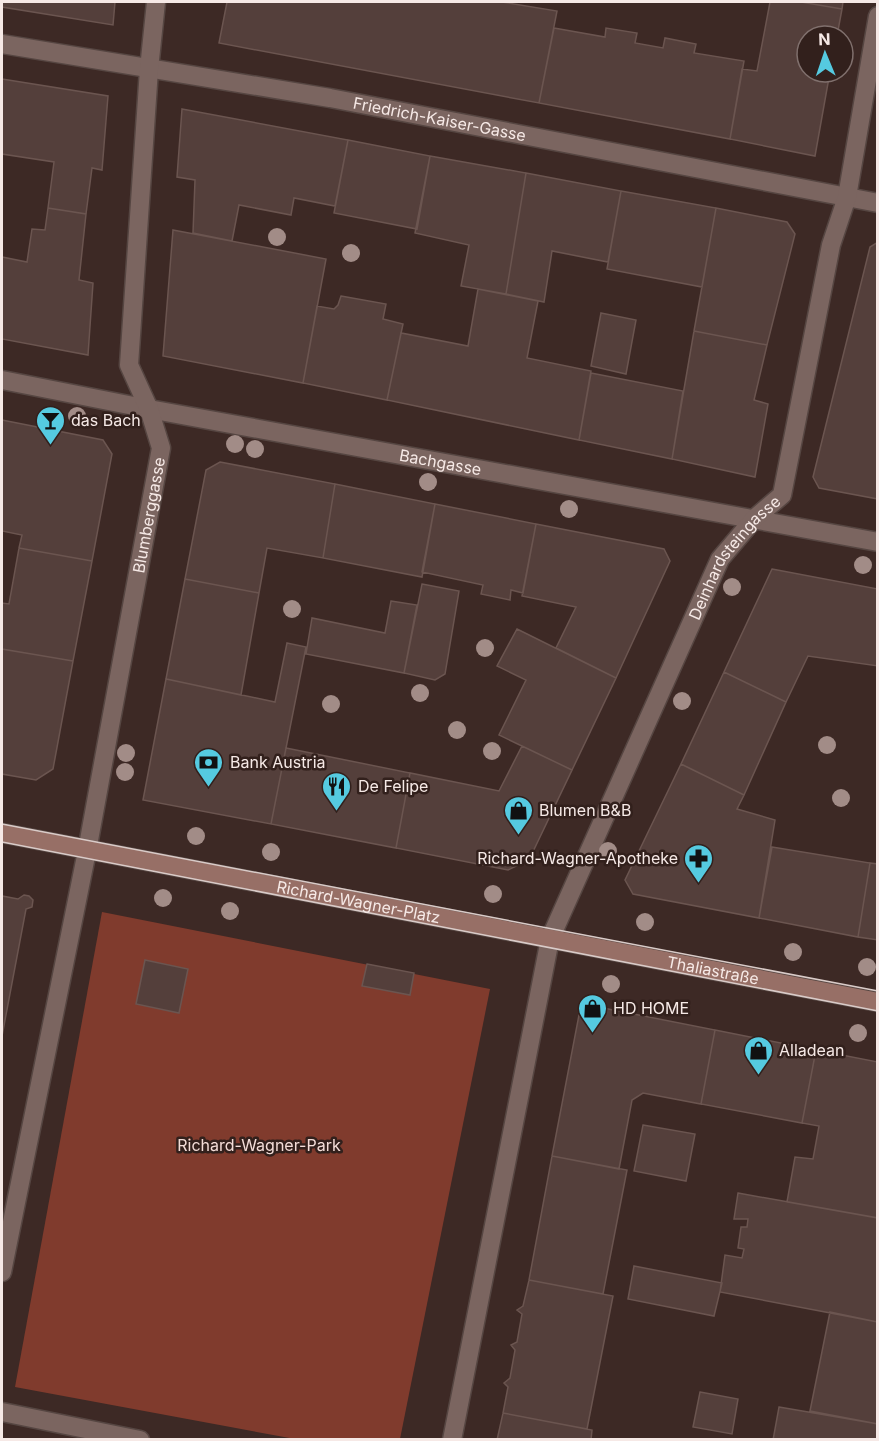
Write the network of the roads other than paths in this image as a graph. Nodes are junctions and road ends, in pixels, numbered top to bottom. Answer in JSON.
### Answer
{"nodes":[{"id":1,"x":156,"y":2,"type":"edge"},
{"id":2,"x":878,"y":16,"type":"edge"},
{"id":3,"x":2,"y":44,"type":"edge"},
{"id":4,"x":149,"y":69,"type":"junction"},
{"id":5,"x":847,"y":197,"type":"junction"},
{"id":6,"x":878,"y":203,"type":"edge"},
{"id":7,"x":2,"y":380,"type":"edge"},
{"id":8,"x":149,"y":409,"type":"junction"},
{"id":9,"x":754,"y":519,"type":"junction"},
{"id":10,"x":878,"y":542,"type":"edge"},
{"id":11,"x":2,"y":833,"type":"edge"},
{"id":12,"x":87,"y":851,"type":"junction"},
{"id":13,"x":550,"y":939,"type":"junction"},
{"id":14,"x":878,"y":1002,"type":"edge"},
{"id":15,"x":2,"y":1272,"type":"edge"},
{"id":16,"x":2,"y":1412,"type":"edge"},
{"id":17,"x":140,"y":1440,"type":"edge"},
{"id":18,"x":452,"y":1440,"type":"edge"}],
"edges":[{"from":1,"to":4,"type":"street","name":"Blumberggasse"},
{"from":2,"to":5,"type":"street","name":"Deinhardsteingasse"},
{"from":3,"to":4,"type":"street","name":"Friedrich-Kaiser-Gasse"},
{"from":4,"to":5,"type":"street","name":"Friedrich-Kaiser-Gasse"},
{"from":4,"to":8,"type":"street","name":"Blumberggasse"},
{"from":5,"to":6,"type":"street","name":"Friedrich-Kaiser-Gasse"},
{"from":5,"to":9,"type":"street","name":"Deinhardsteingasse"},
{"from":7,"to":8,"type":"street","name":"Bachgasse"},
{"from":8,"to":9,"type":"street","name":"Bachgasse"},
{"from":8,"to":12,"type":"street","name":"Blumberggasse"},
{"from":9,"to":10,"type":"street","name":"Bachgasse"},
{"from":9,"to":13,"type":"street","name":"Deinhardsteingasse"},
{"from":11,"to":12,"type":"main road"},
{"from":12,"to":13,"type":"main road","name":"Richard-Wagner-Platz"},
{"from":12,"to":15,"type":"street"},
{"from":13,"to":14,"type":"main road","name":"Thaliastraße"},
{"from":13,"to":18,"type":"street"},
{"from":16,"to":17,"type":"street"}]}
